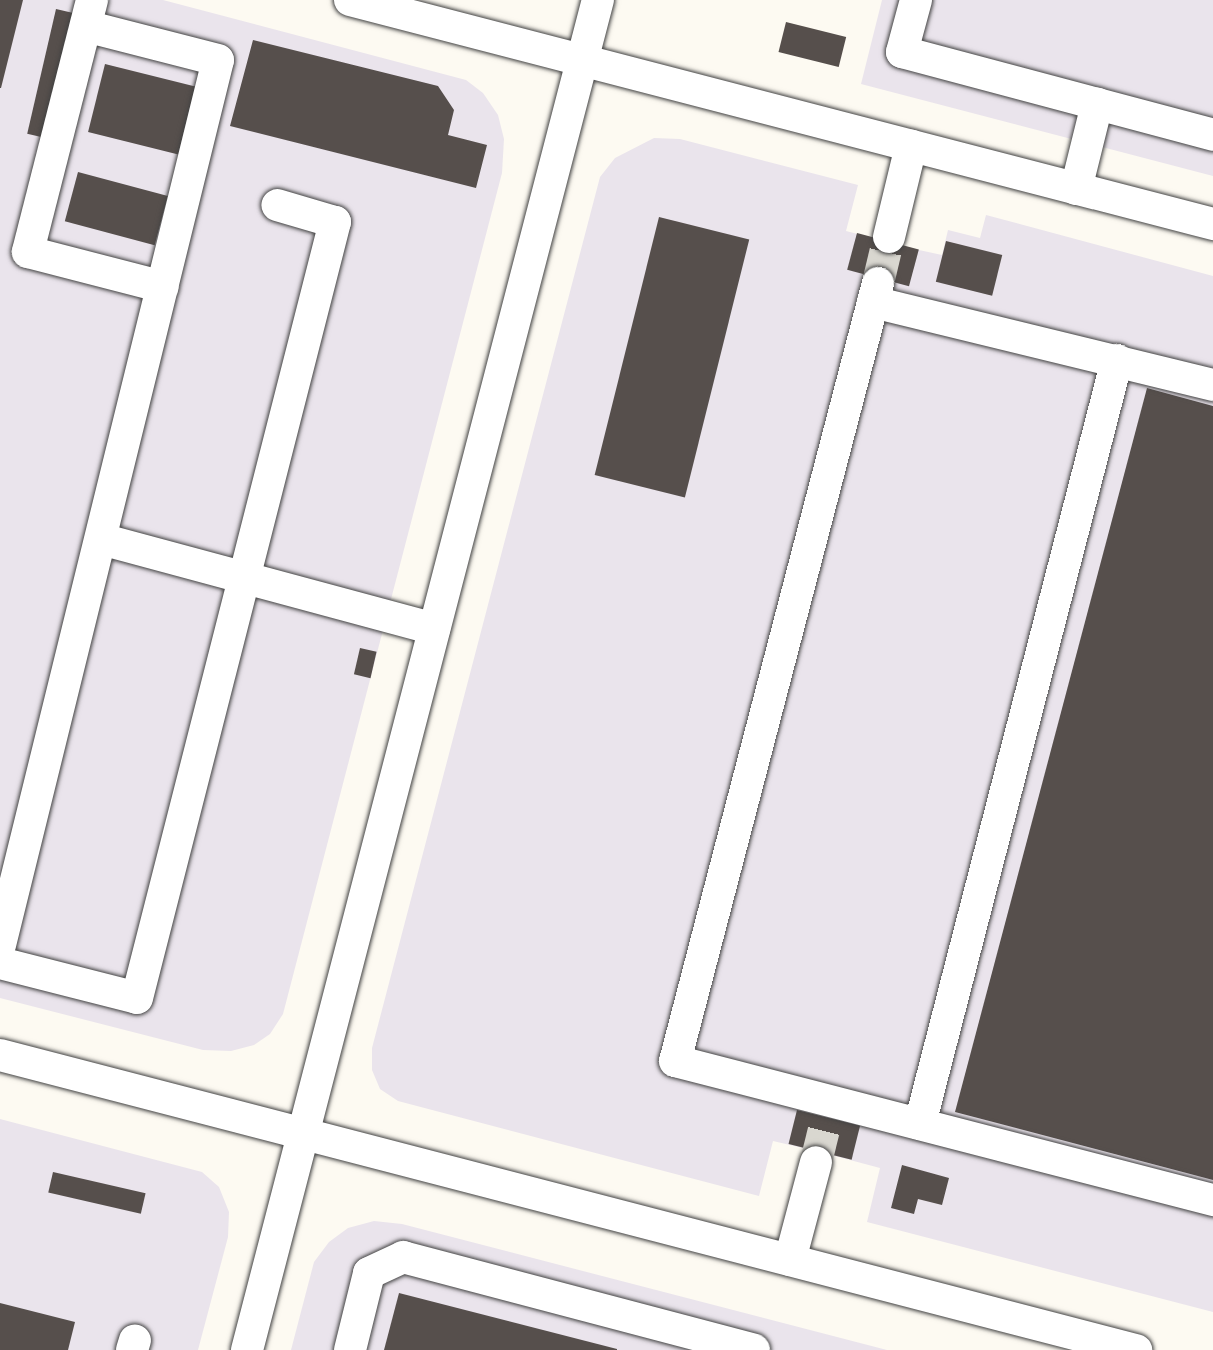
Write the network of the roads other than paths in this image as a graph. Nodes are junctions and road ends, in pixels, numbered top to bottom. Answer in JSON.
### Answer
{"nodes":[{"id":1,"x":350,"y":0,"type":"edge"},
{"id":2,"x":598,"y":0,"type":"edge"},
{"id":3,"x":916,"y":0,"type":"edge"},
{"id":4,"x":89,"y":13,"type":"edge"},
{"id":5,"x":582,"y":60,"type":"junction"},
{"id":6,"x":1097,"y":104,"type":"junction"},
{"id":7,"x":1213,"y":135,"type":"edge"},
{"id":8,"x":911,"y":146,"type":"junction"},
{"id":9,"x":1076,"y":188,"type":"junction"},
{"id":10,"x":277,"y":205,"type":"dead end"},
{"id":11,"x":1213,"y":224,"type":"edge"},
{"id":12,"x":889,"y":237,"type":"tunnel mouth"},
{"id":13,"x":163,"y":287,"type":"junction"},
{"id":14,"x":1117,"y":360,"type":"junction"},
{"id":15,"x":1213,"y":385,"type":"edge"},
{"id":16,"x":101,"y":539,"type":"junction"},
{"id":17,"x":244,"y":578,"type":"junction"},
{"id":18,"x":435,"y":629,"type":"junction"},
{"id":19,"x":0,"y":945,"type":"edge"},
{"id":20,"x":0,"y":963,"type":"edge"},
{"id":21,"x":0,"y":1055,"type":"edge"},
{"id":22,"x":920,"y":1124,"type":"junction"},
{"id":23,"x":303,"y":1134,"type":"junction"},
{"id":24,"x":816,"y":1162,"type":"tunnel mouth"},
{"id":25,"x":1213,"y":1200,"type":"edge"},
{"id":26,"x":790,"y":1260,"type":"junction"},
{"id":27,"x":247,"y":1350,"type":"edge"},
{"id":28,"x":349,"y":1350,"type":"edge"},
{"id":29,"x":754,"y":1350,"type":"edge"},
{"id":30,"x":1136,"y":1350,"type":"edge"}],
"edges":[{"from":1,"to":5,"type":"street"},
{"from":2,"to":5,"type":"street"},
{"from":3,"to":6,"type":"street"},
{"from":4,"to":13,"type":"street"},
{"from":4,"to":13,"type":"street"},
{"from":5,"to":8,"type":"street"},
{"from":5,"to":18,"type":"street"},
{"from":6,"to":7,"type":"street"},
{"from":6,"to":9,"type":"street"},
{"from":8,"to":9,"type":"street"},
{"from":8,"to":12,"type":"street"},
{"from":9,"to":11,"type":"street"},
{"from":10,"to":17,"type":"street"},
{"from":13,"to":16,"type":"street"},
{"from":14,"to":15,"type":"street"},
{"from":14,"to":22,"type":"street"},
{"from":14,"to":22,"type":"street"},
{"from":16,"to":17,"type":"street"},
{"from":16,"to":19,"type":"street"},
{"from":17,"to":18,"type":"street"},
{"from":17,"to":20,"type":"street"},
{"from":18,"to":23,"type":"street"},
{"from":21,"to":23,"type":"street"},
{"from":22,"to":25,"type":"street"},
{"from":23,"to":26,"type":"street"},
{"from":23,"to":27,"type":"street"},
{"from":24,"to":26,"type":"street"},
{"from":26,"to":30,"type":"street"},
{"from":28,"to":29,"type":"street"}]}
